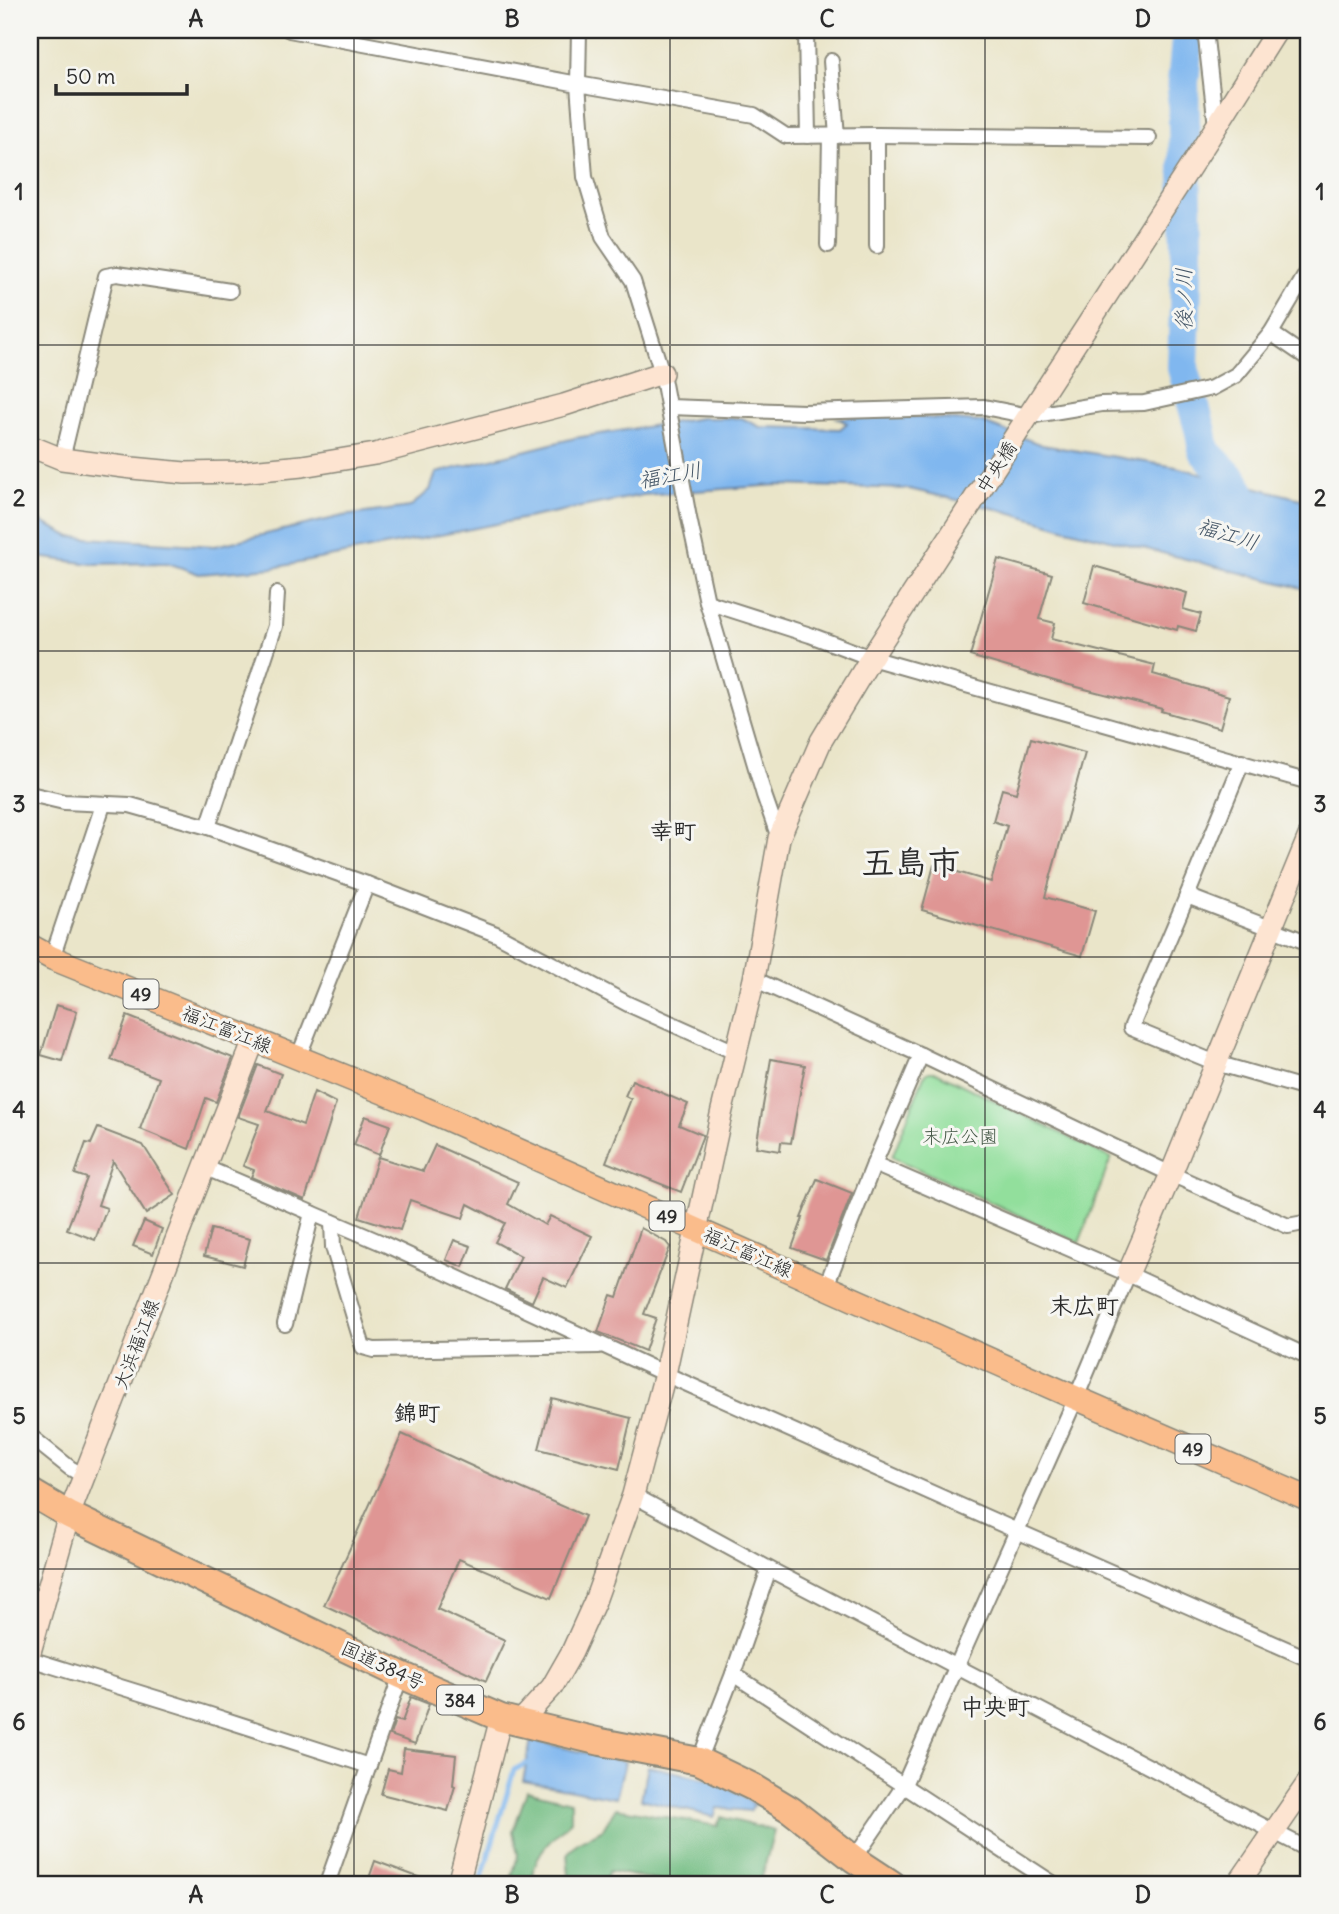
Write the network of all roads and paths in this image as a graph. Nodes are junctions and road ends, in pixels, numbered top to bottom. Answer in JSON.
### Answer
{"nodes":[{"id":1,"x":289,"y":30,"type":"edge"},
{"id":2,"x":579,"y":30,"type":"edge"},
{"id":3,"x":806,"y":30,"type":"edge"},
{"id":4,"x":1205,"y":30,"type":"edge"},
{"id":5,"x":1277,"y":30,"type":"edge"},
{"id":6,"x":831,"y":61,"type":"dead end"},
{"id":7,"x":578,"y":84,"type":"junction"},
{"id":8,"x":1217,"y":126,"type":"junction"},
{"id":9,"x":877,"y":135,"type":"junction"},
{"id":10,"x":808,"y":136,"type":"junction"},
{"id":11,"x":834,"y":136,"type":"junction"},
{"id":12,"x":1149,"y":138,"type":"dead end"},
{"id":13,"x":828,"y":245,"type":"dead end"},
{"id":14,"x":877,"y":246,"type":"dead end"},
{"id":15,"x":1309,"y":269,"type":"edge"},
{"id":16,"x":230,"y":291,"type":"dead end"},
{"id":17,"x":1271,"y":333,"type":"junction"},
{"id":18,"x":1309,"y":359,"type":"edge"},
{"id":19,"x":662,"y":373,"type":"junction"},
{"id":20,"x":669,"y":407,"type":"junction"},
{"id":21,"x":1029,"y":416,"type":"junction"},
{"id":22,"x":30,"y":446,"type":"edge"},
{"id":23,"x":62,"y":459,"type":"junction"},
{"id":24,"x":277,"y":594,"type":"dead end"},
{"id":25,"x":707,"y":602,"type":"junction"},
{"id":26,"x":871,"y":658,"type":"junction"},
{"id":27,"x":1242,"y":762,"type":"junction"},
{"id":28,"x":1309,"y":782,"type":"edge"},
{"id":29,"x":30,"y":794,"type":"edge"},
{"id":30,"x":103,"y":805,"type":"junction"},
{"id":31,"x":208,"y":827,"type":"junction"},
{"id":32,"x":1309,"y":836,"type":"edge"},
{"id":33,"x":779,"y":838,"type":"junction"},
{"id":34,"x":367,"y":884,"type":"junction"},
{"id":35,"x":1187,"y":897,"type":"junction"},
{"id":36,"x":1271,"y":929,"type":"junction"},
{"id":37,"x":1309,"y":943,"type":"edge"},
{"id":38,"x":30,"y":946,"type":"edge"},
{"id":39,"x":52,"y":958,"type":"junction"},
{"id":40,"x":754,"y":979,"type":"junction"},
{"id":41,"x":254,"y":1040,"type":"junction"},
{"id":42,"x":735,"y":1052,"type":"junction"},
{"id":43,"x":920,"y":1055,"type":"junction"},
{"id":44,"x":299,"y":1058,"type":"junction"},
{"id":45,"x":1216,"y":1063,"type":"junction"},
{"id":46,"x":1309,"y":1085,"type":"edge"},
{"id":47,"x":874,"y":1164,"type":"junction"},
{"id":48,"x":204,"y":1167,"type":"junction"},
{"id":49,"x":1171,"y":1174,"type":"junction"},
{"id":50,"x":312,"y":1213,"type":"junction"},
{"id":51,"x":332,"y":1222,"type":"junction"},
{"id":52,"x":1309,"y":1222,"type":"edge"},
{"id":53,"x":696,"y":1229,"type":"junction"},
{"id":54,"x":1128,"y":1274,"type":"junction"},
{"id":55,"x":827,"y":1286,"type":"junction"},
{"id":56,"x":285,"y":1324,"type":"dead end"},
{"id":57,"x":604,"y":1346,"type":"junction"},
{"id":58,"x":1309,"y":1357,"type":"edge"},
{"id":59,"x":665,"y":1374,"type":"junction"},
{"id":60,"x":1076,"y":1398,"type":"junction"},
{"id":61,"x":30,"y":1436,"type":"edge"},
{"id":62,"x":84,"y":1476,"type":"junction"},
{"id":63,"x":30,"y":1492,"type":"edge"},
{"id":64,"x":633,"y":1495,"type":"junction"},
{"id":65,"x":1309,"y":1499,"type":"edge"},
{"id":66,"x":69,"y":1515,"type":"junction"},
{"id":67,"x":1017,"y":1531,"type":"junction"},
{"id":68,"x":769,"y":1569,"type":"junction"},
{"id":69,"x":30,"y":1652,"type":"edge"},
{"id":70,"x":1309,"y":1658,"type":"edge"},
{"id":71,"x":30,"y":1659,"type":"edge"},
{"id":72,"x":957,"y":1666,"type":"junction"},
{"id":73,"x":733,"y":1674,"type":"junction"},
{"id":74,"x":401,"y":1675,"type":"junction"},
{"id":75,"x":510,"y":1721,"type":"junction"},
{"id":76,"x":699,"y":1762,"type":"junction"},
{"id":77,"x":369,"y":1766,"type":"junction"},
{"id":78,"x":1309,"y":1781,"type":"edge"},
{"id":79,"x":903,"y":1787,"type":"junction"},
{"id":80,"x":1275,"y":1831,"type":"junction"},
{"id":81,"x":1309,"y":1850,"type":"edge"},
{"id":82,"x":854,"y":1859,"type":"junction"},
{"id":83,"x":327,"y":1884,"type":"edge"},
{"id":84,"x":458,"y":1884,"type":"edge"},
{"id":85,"x":892,"y":1884,"type":"edge"},
{"id":86,"x":1054,"y":1884,"type":"edge"},
{"id":87,"x":1238,"y":1884,"type":"edge"}],
"edges":[{"from":1,"to":7,"type":"street"},
{"from":2,"to":7,"type":"street"},
{"from":3,"to":10,"type":"street"},
{"from":4,"to":8,"type":"street"},
{"from":5,"to":8,"type":"street","name":"中央橋"},
{"from":6,"to":11,"type":"street"},
{"from":7,"to":10,"type":"street"},
{"from":7,"to":19,"type":"street"},
{"from":8,"to":21,"type":"street","name":"中央橋"},
{"from":9,"to":11,"type":"street"},
{"from":9,"to":12,"type":"street"},
{"from":9,"to":14,"type":"street"},
{"from":10,"to":11,"type":"street"},
{"from":11,"to":13,"type":"street"},
{"from":15,"to":17,"type":"street"},
{"from":16,"to":23,"type":"street"},
{"from":17,"to":18,"type":"street"},
{"from":17,"to":21,"type":"street"},
{"from":19,"to":20,"type":"street"},
{"from":19,"to":23,"type":"street"},
{"from":20,"to":21,"type":"street"},
{"from":20,"to":25,"type":"street"},
{"from":21,"to":26,"type":"street","name":"中央橋"},
{"from":22,"to":23,"type":"street"},
{"from":24,"to":31,"type":"street"},
{"from":25,"to":26,"type":"street"},
{"from":25,"to":33,"type":"street"},
{"from":26,"to":27,"type":"street"},
{"from":26,"to":33,"type":"street","name":"中央橋"},
{"from":27,"to":28,"type":"street"},
{"from":27,"to":35,"type":"street"},
{"from":29,"to":30,"type":"street"},
{"from":30,"to":31,"type":"street"},
{"from":30,"to":39,"type":"street"},
{"from":31,"to":34,"type":"street"},
{"from":32,"to":36,"type":"street"},
{"from":33,"to":40,"type":"street","name":"中央橋"},
{"from":34,"to":42,"type":"street"},
{"from":34,"to":44,"type":"street"},
{"from":35,"to":36,"type":"street"},
{"from":35,"to":45,"type":"street"},
{"from":36,"to":37,"type":"street"},
{"from":36,"to":45,"type":"street"},
{"from":38,"to":39,"type":"main road","name":"福江富江線","number":"49"},
{"from":39,"to":41,"type":"main road","name":"福江富江線","number":"49"},
{"from":40,"to":42,"type":"street","name":"中央橋"},
{"from":40,"to":43,"type":"street"},
{"from":41,"to":44,"type":"main road","name":"福江富江線","number":"49"},
{"from":41,"to":48,"type":"street","name":"大浜福江線"},
{"from":42,"to":53,"type":"street","name":"中央橋"},
{"from":43,"to":47,"type":"street"},
{"from":43,"to":49,"type":"street"},
{"from":44,"to":53,"type":"main road","name":"福江富江線","number":"49"},
{"from":45,"to":46,"type":"street"},
{"from":45,"to":49,"type":"street"},
{"from":47,"to":54,"type":"street"},
{"from":47,"to":55,"type":"street"},
{"from":48,"to":50,"type":"street"},
{"from":48,"to":62,"type":"street","name":"大浜福江線"},
{"from":49,"to":52,"type":"street"},
{"from":49,"to":54,"type":"street"},
{"from":50,"to":51,"type":"street"},
{"from":50,"to":56,"type":"street"},
{"from":51,"to":57,"type":"street"},
{"from":51,"to":57,"type":"street"},
{"from":53,"to":55,"type":"main road","name":"福江富江線","number":"49"},
{"from":53,"to":59,"type":"street","name":"中央橋"},
{"from":54,"to":58,"type":"street"},
{"from":54,"to":60,"type":"street"},
{"from":55,"to":60,"type":"main road","name":"福江富江線","number":"49"},
{"from":57,"to":59,"type":"street"},
{"from":59,"to":64,"type":"street","name":"中央橋"},
{"from":59,"to":67,"type":"street"},
{"from":60,"to":65,"type":"main road","name":"福江富江線","number":"49"},
{"from":60,"to":67,"type":"street"},
{"from":61,"to":62,"type":"street"},
{"from":62,"to":66,"type":"street","name":"大浜福江線"},
{"from":63,"to":66,"type":"highway","name":"国道384号","number":"384"},
{"from":64,"to":68,"type":"street"},
{"from":64,"to":75,"type":"street","name":"中央橋"},
{"from":66,"to":69,"type":"street","name":"大浜福江線"},
{"from":66,"to":74,"type":"highway","name":"国道384号","number":"384"},
{"from":67,"to":70,"type":"street"},
{"from":67,"to":72,"type":"street"},
{"from":68,"to":72,"type":"street"},
{"from":68,"to":73,"type":"street"},
{"from":71,"to":77,"type":"street"},
{"from":72,"to":79,"type":"street"},
{"from":72,"to":80,"type":"street"},
{"from":73,"to":76,"type":"street"},
{"from":73,"to":79,"type":"street"},
{"from":74,"to":75,"type":"highway","name":"国道384号","number":"384"},
{"from":74,"to":77,"type":"street"},
{"from":75,"to":76,"type":"highway","name":"国道384号","number":"384"},
{"from":75,"to":84,"type":"street"},
{"from":76,"to":82,"type":"highway","name":"国道384号","number":"384"},
{"from":77,"to":83,"type":"street"},
{"from":78,"to":80,"type":"street"},
{"from":79,"to":82,"type":"street"},
{"from":79,"to":86,"type":"street"},
{"from":80,"to":81,"type":"street"},
{"from":80,"to":87,"type":"street"},
{"from":82,"to":85,"type":"highway","name":"国道384号","number":"384"}]}
